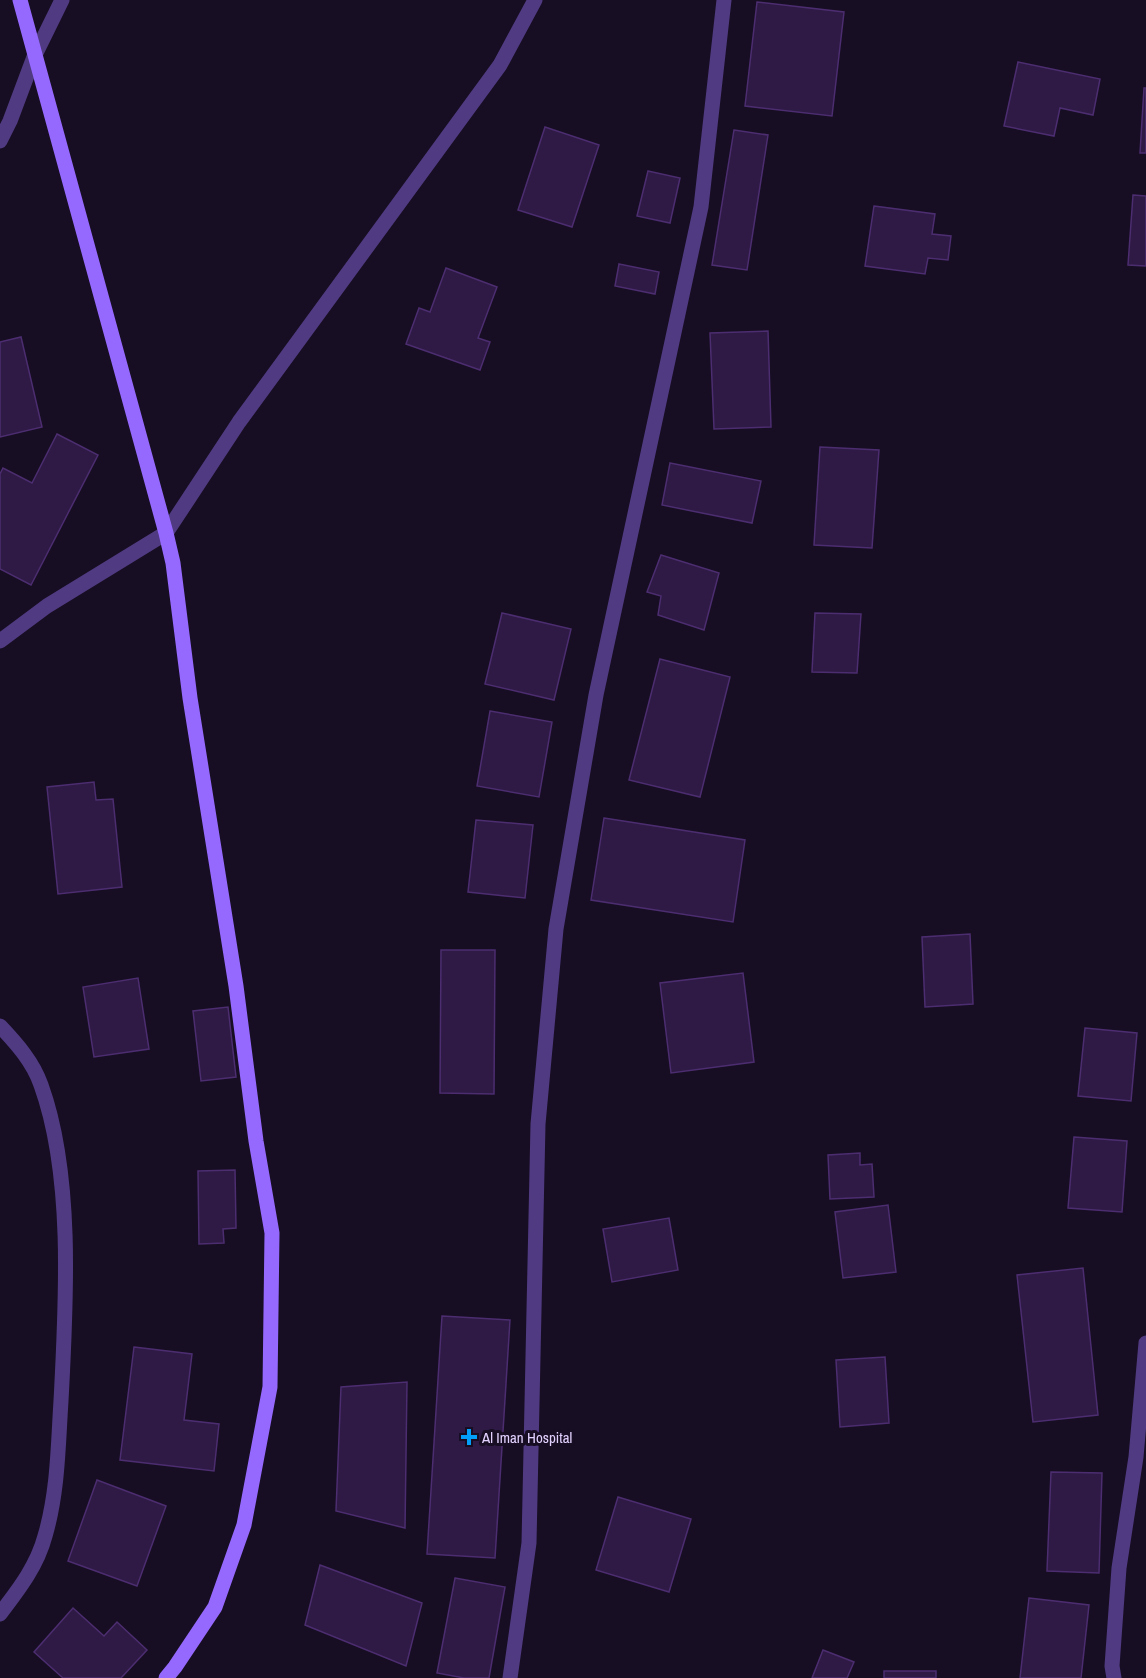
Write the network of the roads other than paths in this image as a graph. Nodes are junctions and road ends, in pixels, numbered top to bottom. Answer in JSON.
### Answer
{"nodes":[{"id":1,"x":20,"y":0,"type":"edge"},
{"id":2,"x":62,"y":0,"type":"edge"},
{"id":3,"x":535,"y":0,"type":"edge"},
{"id":4,"x":724,"y":0,"type":"edge"},
{"id":5,"x":34,"y":57,"type":"junction"},
{"id":6,"x":0,"y":141,"type":"edge"},
{"id":7,"x":166,"y":533,"type":"junction"},
{"id":8,"x":0,"y":640,"type":"edge"},
{"id":9,"x":0,"y":1026,"type":"edge"},
{"id":10,"x":1146,"y":1343,"type":"edge"},
{"id":11,"x":0,"y":1614,"type":"edge"},
{"id":12,"x":166,"y":1678,"type":"edge"},
{"id":13,"x":510,"y":1678,"type":"edge"},
{"id":14,"x":1114,"y":1678,"type":"edge"}],
"edges":[{"from":1,"to":5,"type":"main road"},
{"from":2,"to":5,"type":"street"},
{"from":3,"to":7,"type":"street"},
{"from":4,"to":13,"type":"street"},
{"from":5,"to":6,"type":"street"},
{"from":5,"to":7,"type":"main road"},
{"from":7,"to":8,"type":"street"},
{"from":7,"to":12,"type":"main road"},
{"from":9,"to":11,"type":"street"},
{"from":10,"to":14,"type":"street"}]}
